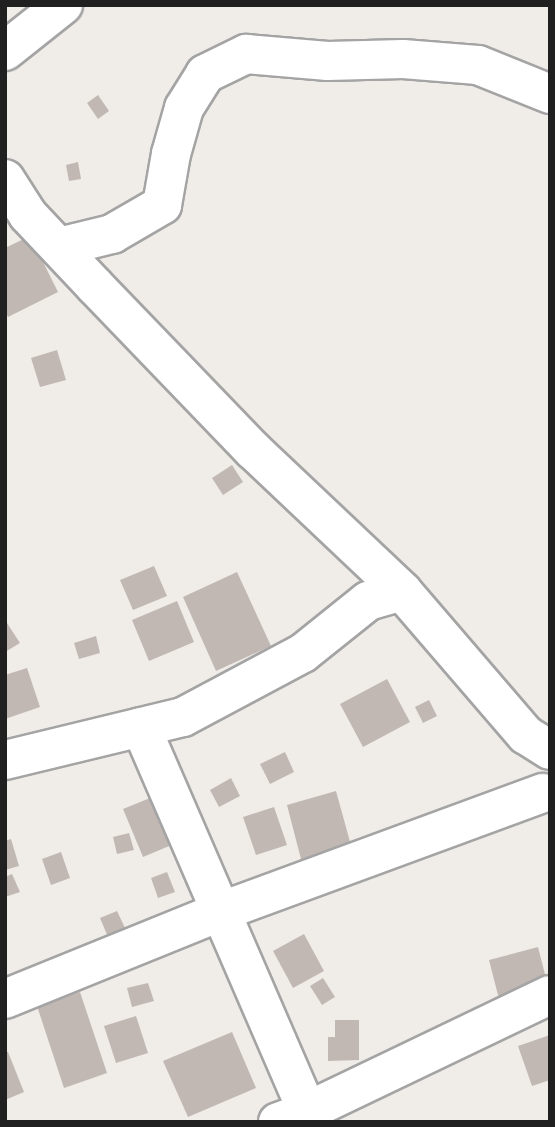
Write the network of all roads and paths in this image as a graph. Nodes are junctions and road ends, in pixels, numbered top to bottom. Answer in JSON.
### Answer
{"nodes":[{"id":1,"x":64,"y":5,"type":"edge"},
{"id":2,"x":5,"y":51,"type":"edge"},
{"id":3,"x":550,"y":94,"type":"edge"},
{"id":4,"x":5,"y":179,"type":"edge"},
{"id":5,"x":59,"y":247,"type":"junction"},
{"id":6,"x":402,"y":591,"type":"junction"},
{"id":7,"x":141,"y":727,"type":"junction"},
{"id":8,"x":538,"y":743,"type":"edge"},
{"id":9,"x":5,"y":760,"type":"edge"},
{"id":10,"x":546,"y":805,"type":"edge"},
{"id":11,"x":222,"y":911,"type":"junction"},
{"id":12,"x":550,"y":995,"type":"edge"},
{"id":13,"x":5,"y":999,"type":"edge"},
{"id":14,"x":300,"y":1118,"type":"edge"}],
"edges":[{"from":1,"to":2,"type":"street"},
{"from":3,"to":5,"type":"street"},
{"from":4,"to":5,"type":"street"},
{"from":5,"to":6,"type":"street"},
{"from":6,"to":7,"type":"street"},
{"from":6,"to":8,"type":"street"},
{"from":7,"to":9,"type":"street"},
{"from":7,"to":11,"type":"street"},
{"from":8,"to":10,"type":"street"},
{"from":10,"to":11,"type":"street"},
{"from":11,"to":13,"type":"street"},
{"from":11,"to":14,"type":"street"},
{"from":12,"to":14,"type":"street"}]}
